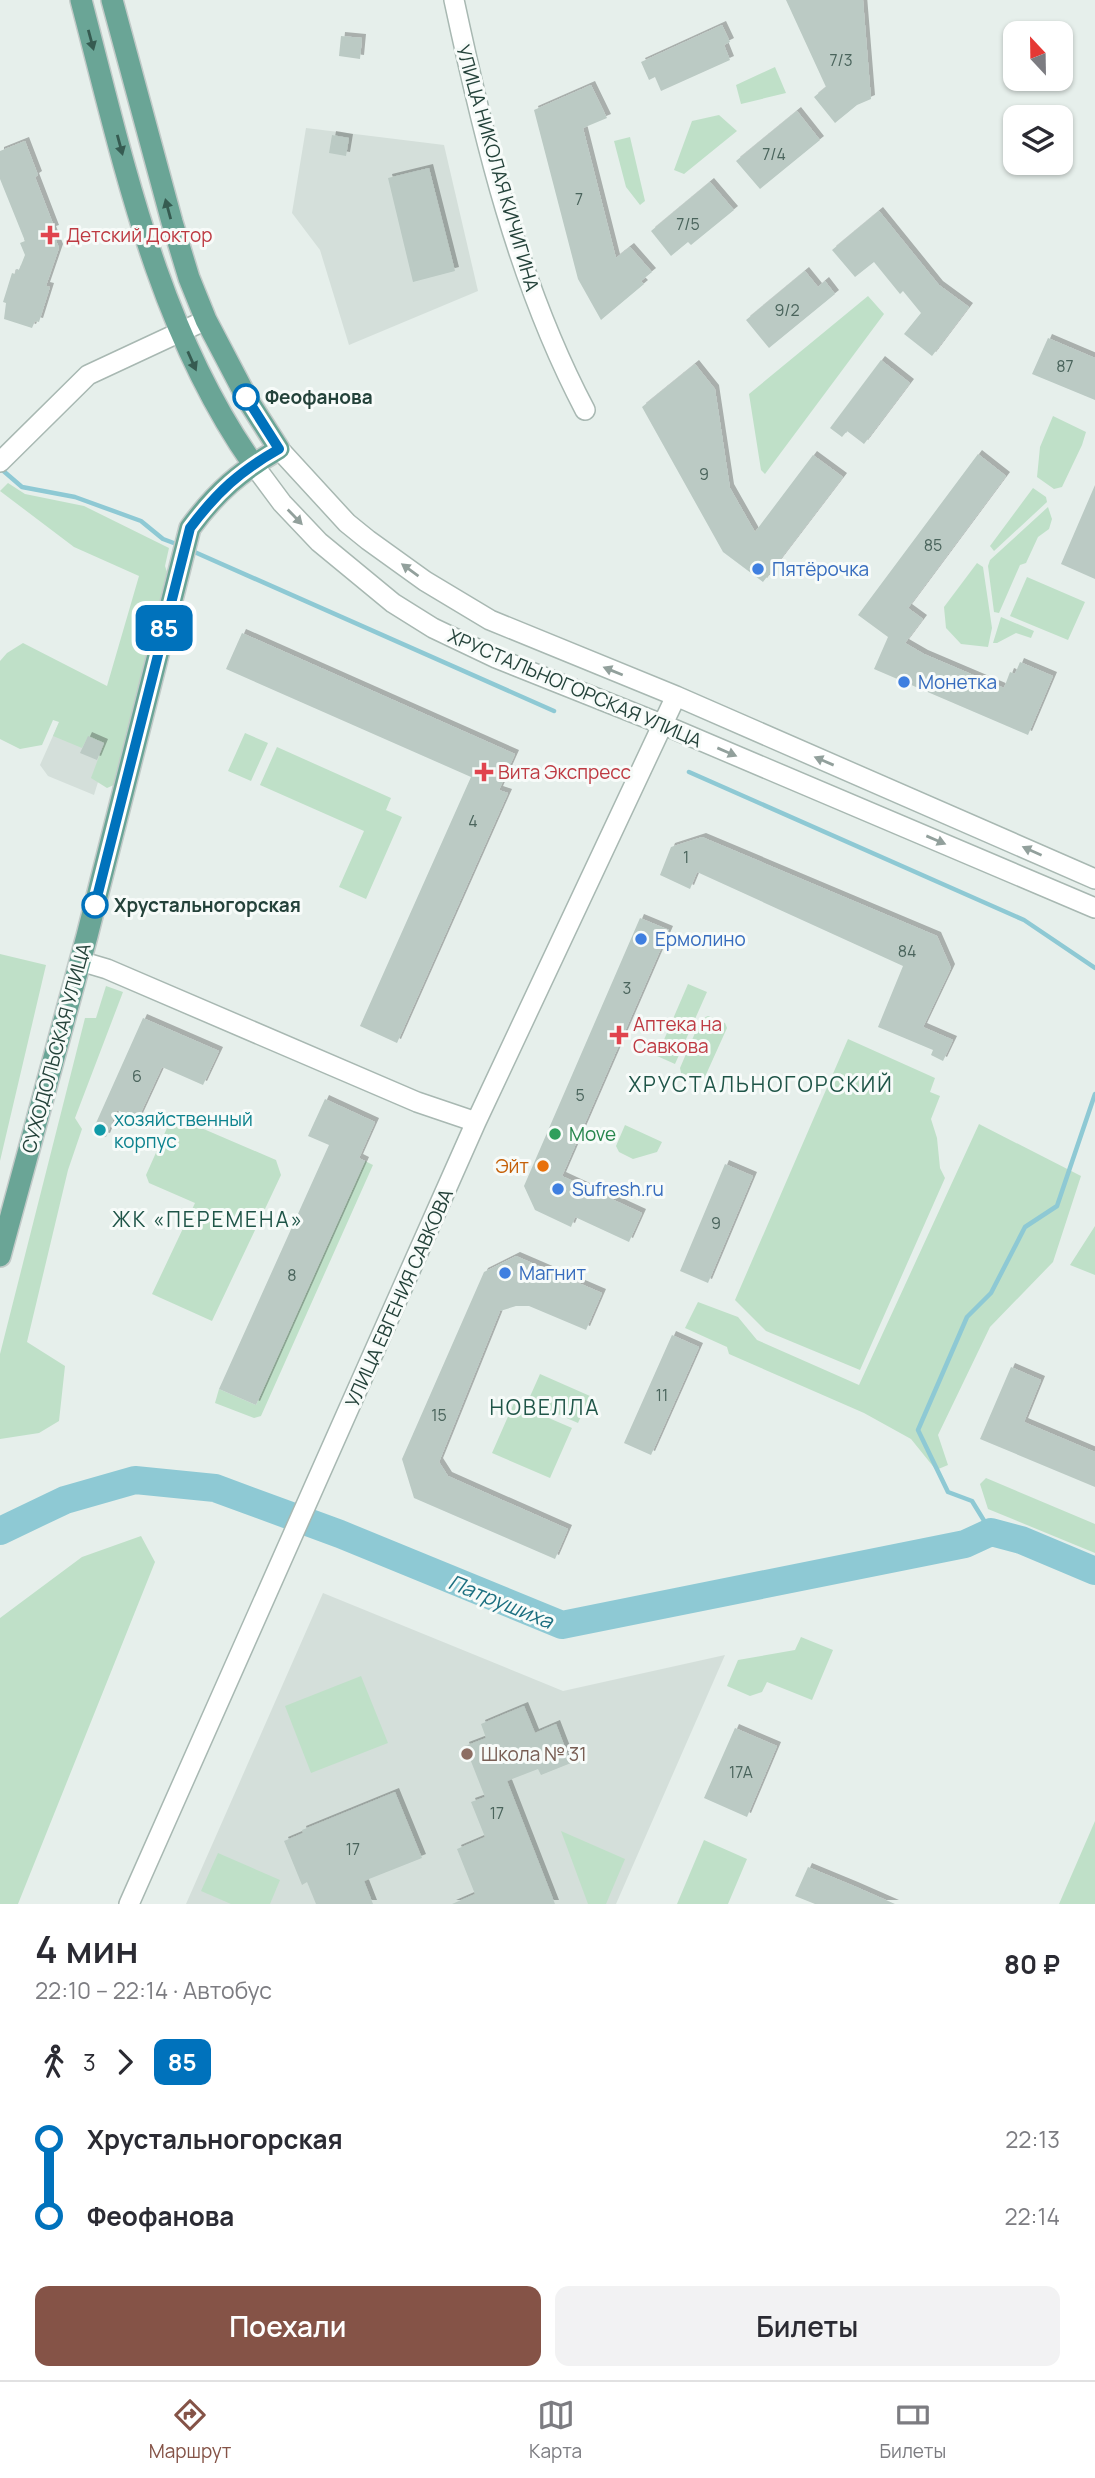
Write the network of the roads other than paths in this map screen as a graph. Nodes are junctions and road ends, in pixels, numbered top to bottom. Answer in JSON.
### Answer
{"nodes":[{"id":1,"x":81,"y":0,"type":"edge"},
{"id":2,"x":112,"y":0,"type":"edge"},
{"id":3,"x":454,"y":0,"type":"edge"},
{"id":4,"x":206,"y":320,"type":"junction"},
{"id":5,"x":180,"y":331,"type":"junction"},
{"id":6,"x":585,"y":410,"type":"dead end"},
{"id":7,"x":279,"y":449,"type":"junction"},
{"id":8,"x":2,"y":460,"type":"edge"},
{"id":9,"x":253,"y":464,"type":"junction"},
{"id":10,"x":676,"y":696,"type":"junction"},
{"id":11,"x":664,"y":725,"type":"junction"},
{"id":12,"x":1090,"y":877,"type":"edge"},
{"id":13,"x":1076,"y":900,"type":"junction"},
{"id":14,"x":1095,"y":908,"type":"edge"},
{"id":15,"x":80,"y":961,"type":"junction"},
{"id":16,"x":476,"y":1122,"type":"junction"},
{"id":17,"x":0,"y":1256,"type":"edge"},
{"id":18,"x":129,"y":1904,"type":"edge"}],
"edges":[{"from":1,"to":5,"type":"main road","name":"ХРУСТАЛЬНОГОРСКАЯ УЛИЦА","one_way":true},
{"from":4,"to":2,"type":"main road","one_way":true},
{"from":3,"to":6,"type":"street","name":"УЛИЦА НИКОЛАЯ КИЧИГИНА"},
{"from":4,"to":5,"type":"street"},
{"from":4,"to":7,"type":"main road"},
{"from":5,"to":8,"type":"street"},
{"from":5,"to":9,"type":"main road","name":"ХРУСТАЛЬНОГОРСКАЯ УЛИЦА","one_way":true},
{"from":7,"to":9,"type":"main road","name":"СУХОДОЛЬСКАЯ УЛИЦА"},
{"from":10,"to":7,"type":"street","name":"ХРУСТАЛЬНОГОРСКАЯ УЛИЦА","one_way":true},
{"from":9,"to":11,"type":"street","name":"ХРУСТАЛЬНОГОРСКАЯ УЛИЦА","one_way":true},
{"from":9,"to":15,"type":"main road","name":"СУХОДОЛЬСКАЯ УЛИЦА"},
{"from":10,"to":11,"type":"street","name":"УЛИЦА ЕВГЕНИЯ САВКОВА"},
{"from":12,"to":10,"type":"street","name":"ХРУСТАЛЬНОГОРСКАЯ УЛИЦА","one_way":true},
{"from":11,"to":13,"type":"street","name":"ХРУСТАЛЬНОГОРСКАЯ УЛИЦА","one_way":true},
{"from":11,"to":16,"type":"street","name":"УЛИЦА ЕВГЕНИЯ САВКОВА"},
{"from":12,"to":13,"type":"street"},
{"from":13,"to":14,"type":"street","name":"ХРУСТАЛЬНОГОРСКАЯ УЛИЦА"},
{"from":15,"to":16,"type":"street"},
{"from":15,"to":17,"type":"main road","name":"СУХОДОЛЬСКАЯ УЛИЦА"},
{"from":16,"to":18,"type":"street","name":"УЛИЦА ЕВГЕНИЯ САВКОВА"}]}
